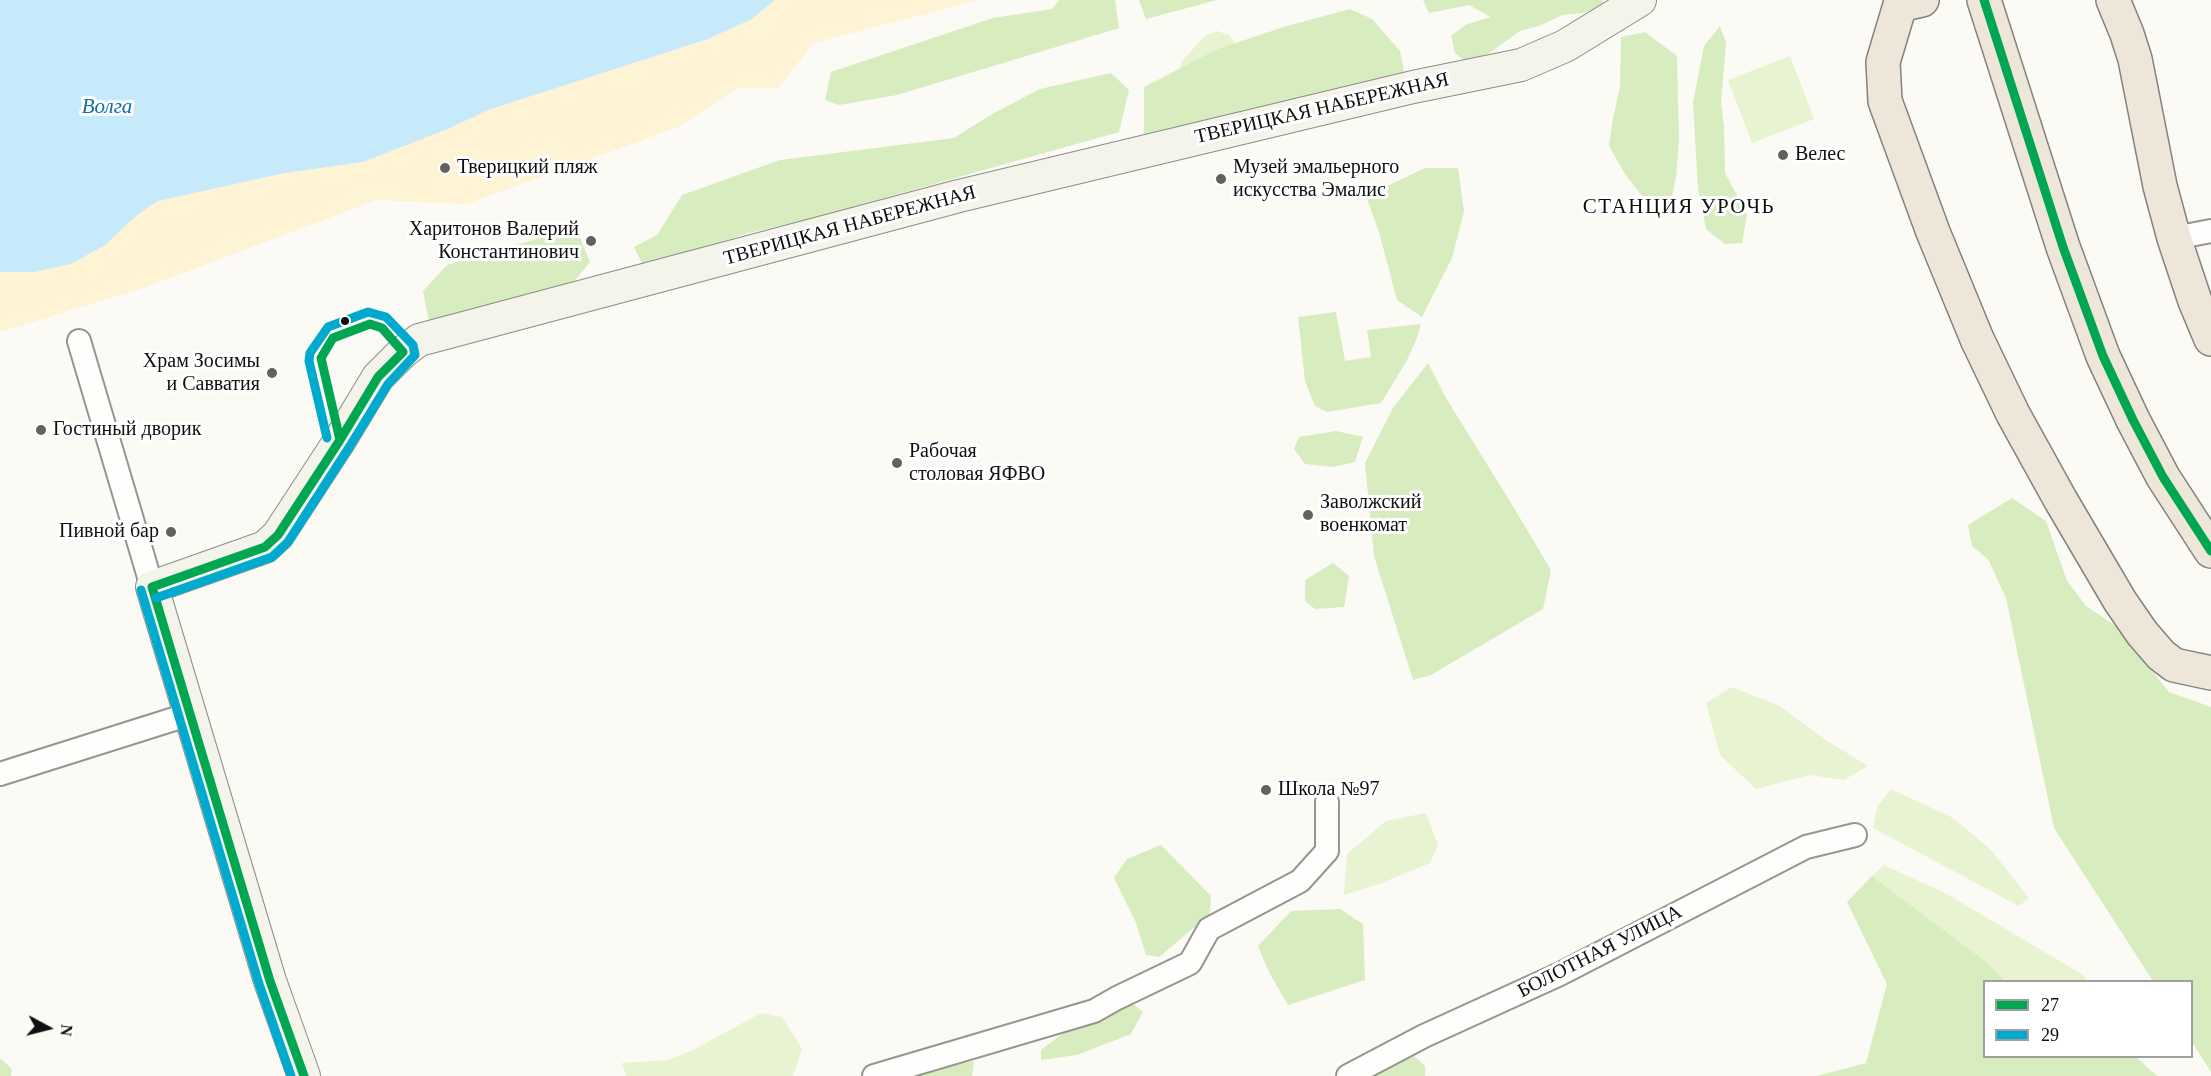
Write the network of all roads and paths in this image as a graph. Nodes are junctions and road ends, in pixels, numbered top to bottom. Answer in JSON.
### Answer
{"nodes":[{"id":1,"x":1640,"y":0,"type":"edge"},
{"id":2,"x":1984,"y":0,"type":"edge"},
{"id":3,"x":2113,"y":0,"type":"edge"},
{"id":4,"x":1901,"y":2,"type":"edge"},
{"id":5,"x":2211,"y":231,"type":"edge"},
{"id":6,"x":2174,"y":238,"type":"junction"},
{"id":7,"x":2211,"y":339,"type":"edge"},
{"id":8,"x":79,"y":341,"type":"dead end"},
{"id":9,"x":2211,"y":551,"type":"edge"},
{"id":10,"x":152,"y":587,"type":"junction"},
{"id":11,"x":2203,"y":670,"type":"edge"},
{"id":12,"x":190,"y":714,"type":"junction"},
{"id":13,"x":0,"y":774,"type":"edge"},
{"id":14,"x":1327,"y":802,"type":"dead end"},
{"id":15,"x":1855,"y":835,"type":"dead end"},
{"id":16,"x":304,"y":1076,"type":"edge"},
{"id":17,"x":874,"y":1076,"type":"edge"},
{"id":18,"x":1348,"y":1076,"type":"edge"}],
"edges":[{"from":1,"to":10,"type":"street","name":"ТВЕРИЦКАЯ НАБЕРЕЖНАЯ"},
{"from":2,"to":9,"type":"main road"},
{"from":3,"to":6,"type":"main road"},
{"from":4,"to":11,"type":"main road"},
{"from":5,"to":6,"type":"street"},
{"from":6,"to":7,"type":"main road"},
{"from":8,"to":10,"type":"street"},
{"from":10,"to":12,"type":"street"},
{"from":12,"to":13,"type":"street"},
{"from":12,"to":16,"type":"street"},
{"from":14,"to":17,"type":"street"},
{"from":15,"to":18,"type":"street","name":"БОЛОТНАЯ УЛИЦА"}]}
